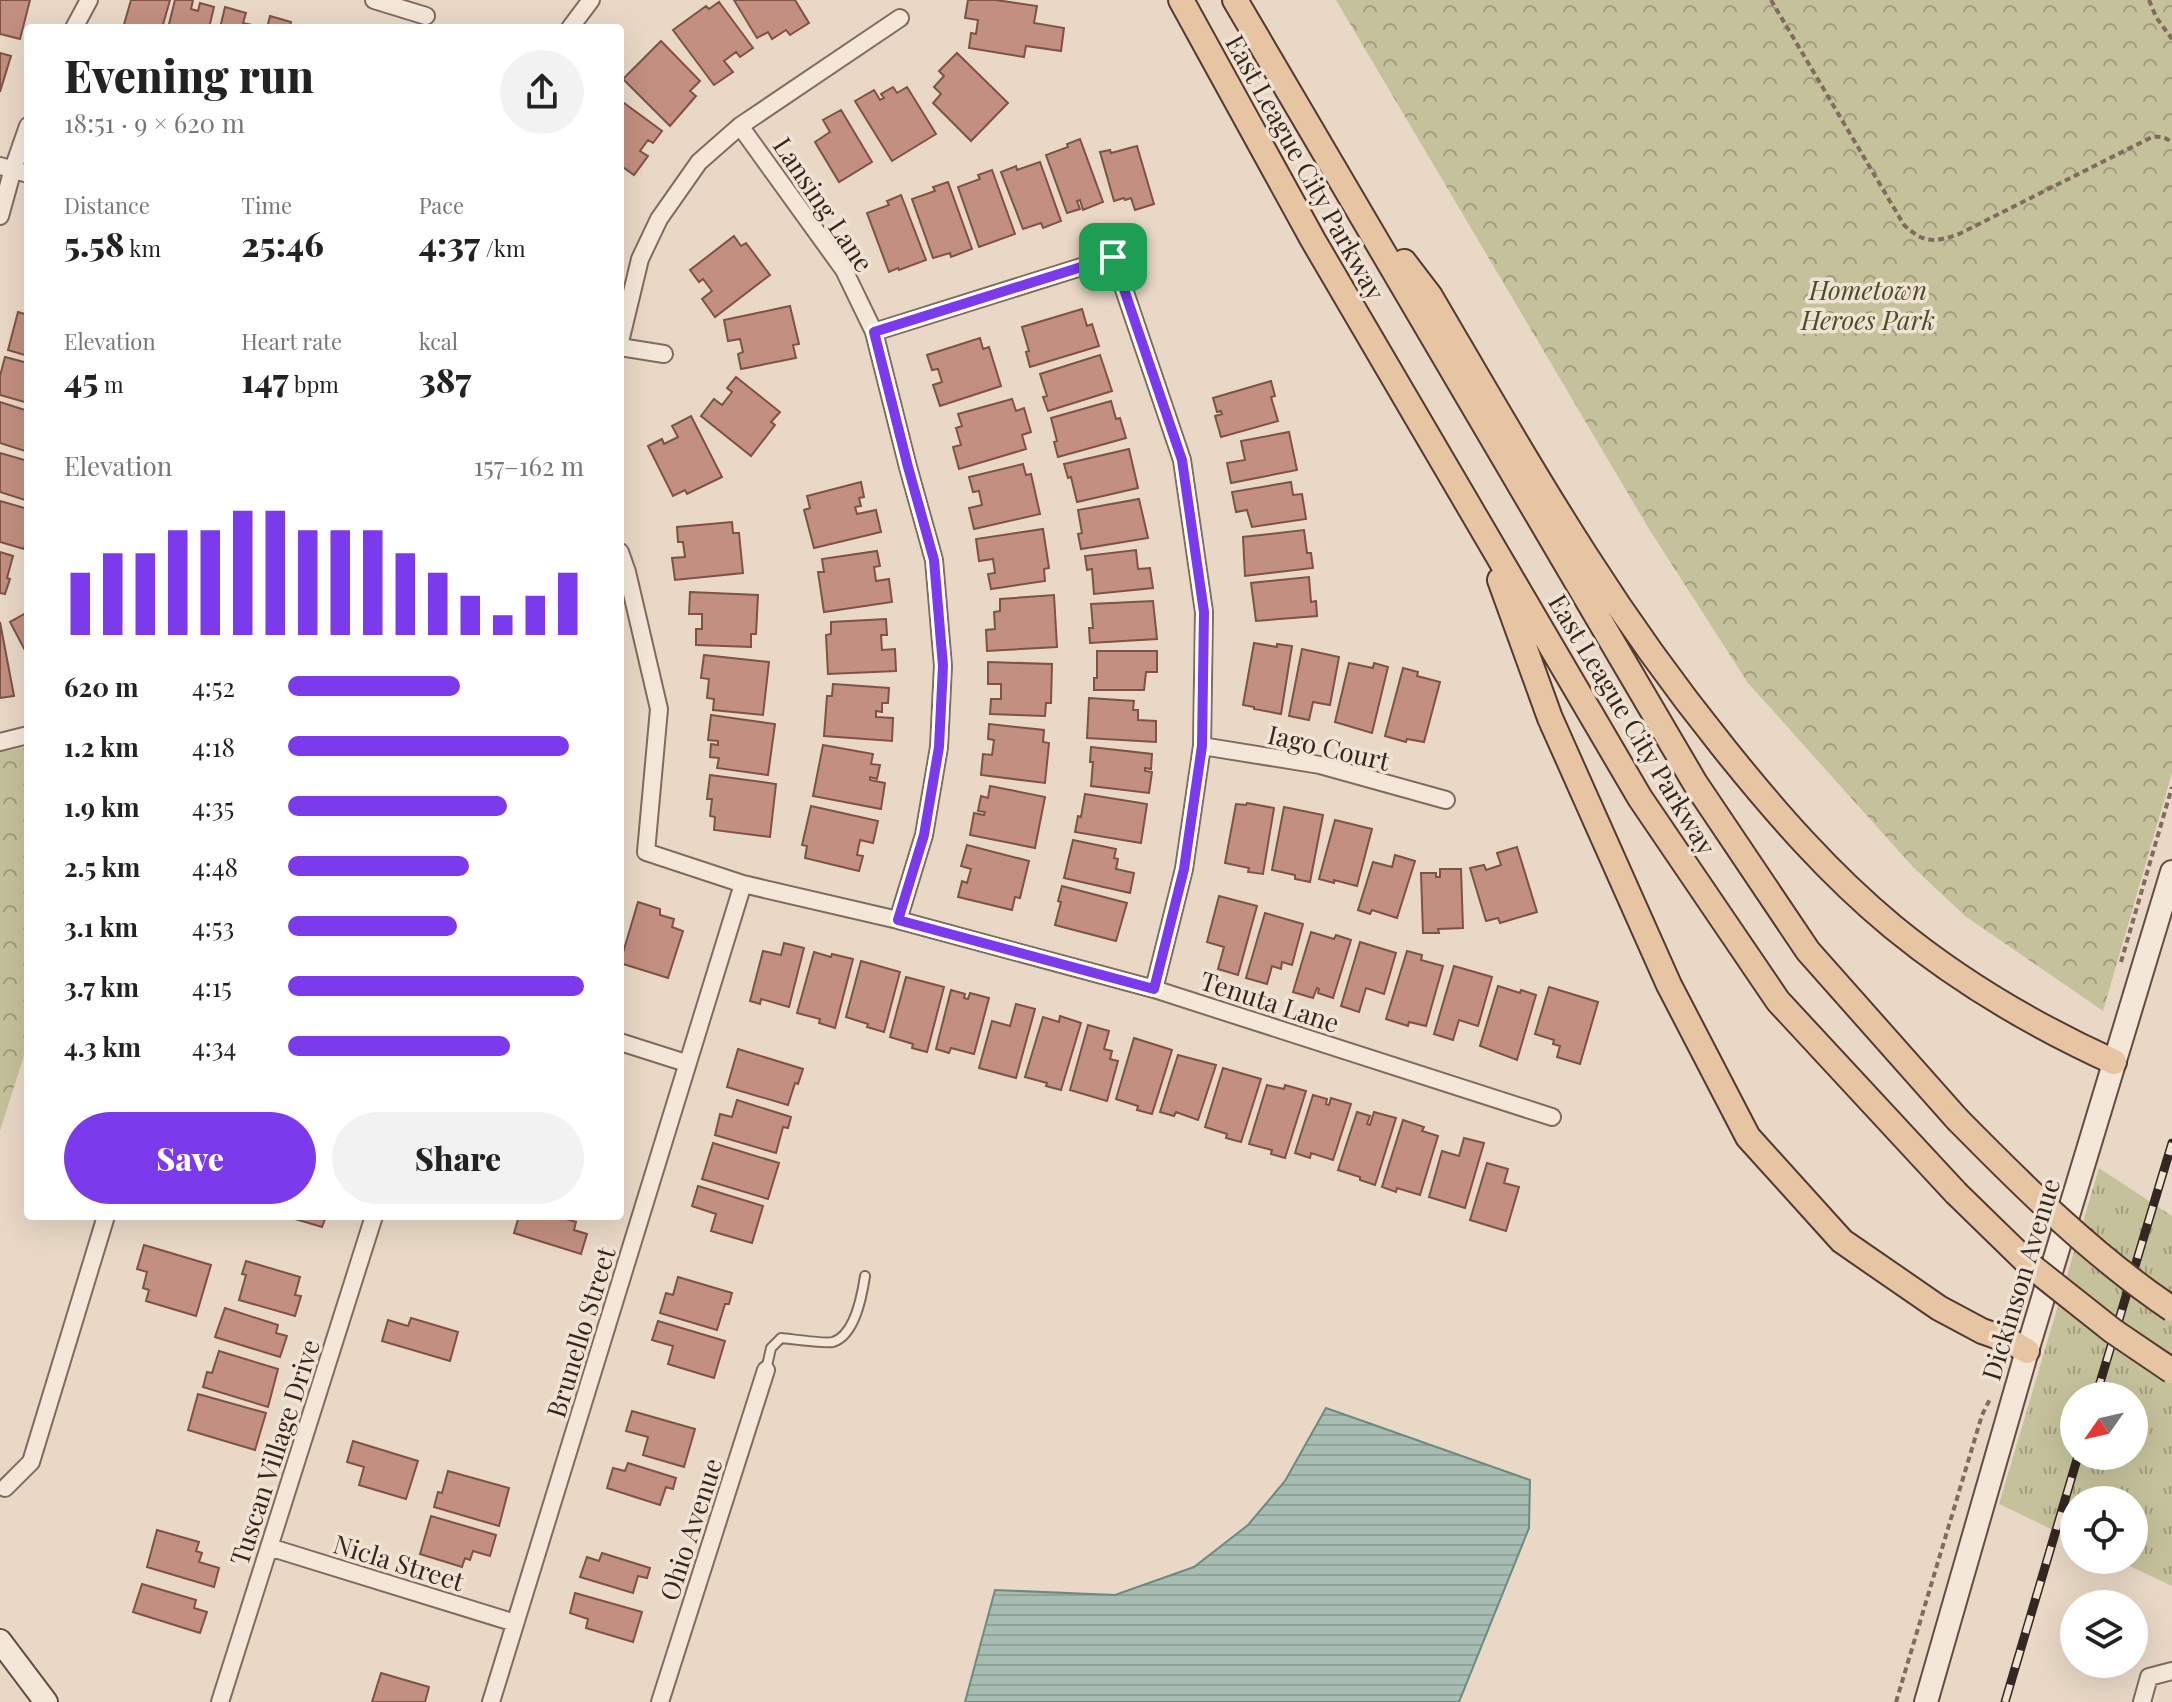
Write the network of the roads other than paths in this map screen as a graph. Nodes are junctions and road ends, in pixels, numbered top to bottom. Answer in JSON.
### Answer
{"nodes":[{"id":1,"x":89,"y":0,"type":"edge"},
{"id":2,"x":374,"y":0,"type":"edge"},
{"id":3,"x":591,"y":0,"type":"edge"},
{"id":4,"x":1181,"y":0,"type":"edge"},
{"id":5,"x":1235,"y":0,"type":"edge"},
{"id":6,"x":426,"y":16,"type":"dead end"},
{"id":7,"x":900,"y":18,"type":"dead end"},
{"id":8,"x":76,"y":24,"type":"edge"},
{"id":9,"x":573,"y":24,"type":"edge"},
{"id":10,"x":740,"y":126,"type":"junction"},
{"id":11,"x":24,"y":139,"type":"edge"},
{"id":12,"x":14,"y":170,"type":"edge"},
{"id":13,"x":1342,"y":182,"type":"junction"},
{"id":14,"x":0,"y":216,"type":"edge"},
{"id":15,"x":624,"y":327,"type":"edge"},
{"id":16,"x":874,"y":332,"type":"junction"},
{"id":17,"x":624,"y":345,"type":"edge"},
{"id":18,"x":664,"y":354,"type":"dead end"},
{"id":19,"x":1480,"y":525,"type":"junction"},
{"id":20,"x":624,"y":563,"type":"edge"},
{"id":21,"x":24,"y":736,"type":"edge"},
{"id":22,"x":0,"y":742,"type":"edge"},
{"id":23,"x":1202,"y":746,"type":"junction"},
{"id":24,"x":1446,"y":800,"type":"dead end"},
{"id":25,"x":2172,"y":872,"type":"edge"},
{"id":26,"x":743,"y":884,"type":"junction"},
{"id":27,"x":898,"y":920,"type":"junction"},
{"id":28,"x":1154,"y":989,"type":"junction"},
{"id":29,"x":624,"y":1043,"type":"edge"},
{"id":30,"x":2114,"y":1062,"type":"junction"},
{"id":31,"x":686,"y":1063,"type":"junction"},
{"id":32,"x":1552,"y":1117,"type":"dead end"},
{"id":33,"x":105,"y":1220,"type":"edge"},
{"id":34,"x":373,"y":1220,"type":"edge"},
{"id":35,"x":865,"y":1276,"type":"dead end"},
{"id":36,"x":2172,"y":1309,"type":"edge"},
{"id":37,"x":2027,"y":1351,"type":"junction"},
{"id":38,"x":766,"y":1370,"type":"joint"},
{"id":39,"x":2172,"y":1371,"type":"edge"},
{"id":40,"x":5,"y":1488,"type":"dead end"},
{"id":41,"x":269,"y":1547,"type":"junction"},
{"id":42,"x":515,"y":1623,"type":"junction"},
{"id":43,"x":0,"y":1641,"type":"edge"},
{"id":44,"x":2172,"y":1671,"type":"edge"},
{"id":45,"x":41,"y":1700,"type":"edge"},
{"id":46,"x":220,"y":1702,"type":"edge"},
{"id":47,"x":491,"y":1702,"type":"edge"},
{"id":48,"x":660,"y":1702,"type":"edge"},
{"id":49,"x":1926,"y":1702,"type":"edge"},
{"id":50,"x":2142,"y":1702,"type":"edge"}],
"edges":[{"from":1,"to":8,"type":"street"},
{"from":2,"to":6,"type":"street"},
{"from":3,"to":9,"type":"street"},
{"from":4,"to":19,"type":"main road","name":"East League City Parkway"},
{"from":5,"to":13,"type":"main road","name":"East League City Parkway"},
{"from":7,"to":10,"type":"street"},
{"from":10,"to":15,"type":"street"},
{"from":10,"to":16,"type":"street","name":"Lansing Lane"},
{"from":11,"to":12,"type":"street"},
{"from":12,"to":14,"type":"street"},
{"from":13,"to":30,"type":"main road"},
{"from":13,"to":36,"type":"main road","name":"East League City Parkway","bridge":true},
{"from":16,"to":23,"type":"street"},
{"from":16,"to":27,"type":"street","name":"Lansing Lane"},
{"from":17,"to":18,"type":"street"},
{"from":19,"to":37,"type":"main road"},
{"from":19,"to":39,"type":"main road","name":"East League City Parkway","bridge":true},
{"from":20,"to":26,"type":"street","name":"Tenuta Lane"},
{"from":21,"to":22,"type":"street"},
{"from":23,"to":24,"type":"street","name":"Iago Court"},
{"from":23,"to":28,"type":"street"},
{"from":25,"to":30,"type":"street","name":"Dickinson Avenue"},
{"from":26,"to":27,"type":"street","name":"Tenuta Lane"},
{"from":26,"to":31,"type":"street","name":"Brunello Street"},
{"from":27,"to":28,"type":"street","name":"Tenuta Lane"},
{"from":28,"to":32,"type":"street","name":"Tenuta Lane"},
{"from":29,"to":31,"type":"street"},
{"from":30,"to":37,"type":"street","name":"Dickinson Avenue"},
{"from":31,"to":42,"type":"street","name":"Brunello Street"},
{"from":33,"to":40,"type":"street"},
{"from":34,"to":41,"type":"street","name":"Tuscan Village Drive"},
{"from":35,"to":38,"type":"lane"},
{"from":37,"to":49,"type":"street","name":"Dickinson Avenue"},
{"from":38,"to":48,"type":"street","name":"Ohio Avenue"},
{"from":41,"to":42,"type":"street","name":"Nicla Street"},
{"from":41,"to":46,"type":"street","name":"Tuscan Village Drive"},
{"from":42,"to":47,"type":"street","name":"Brunello Street"},
{"from":43,"to":45,"type":"street"},
{"from":44,"to":50,"type":"street"}]}
